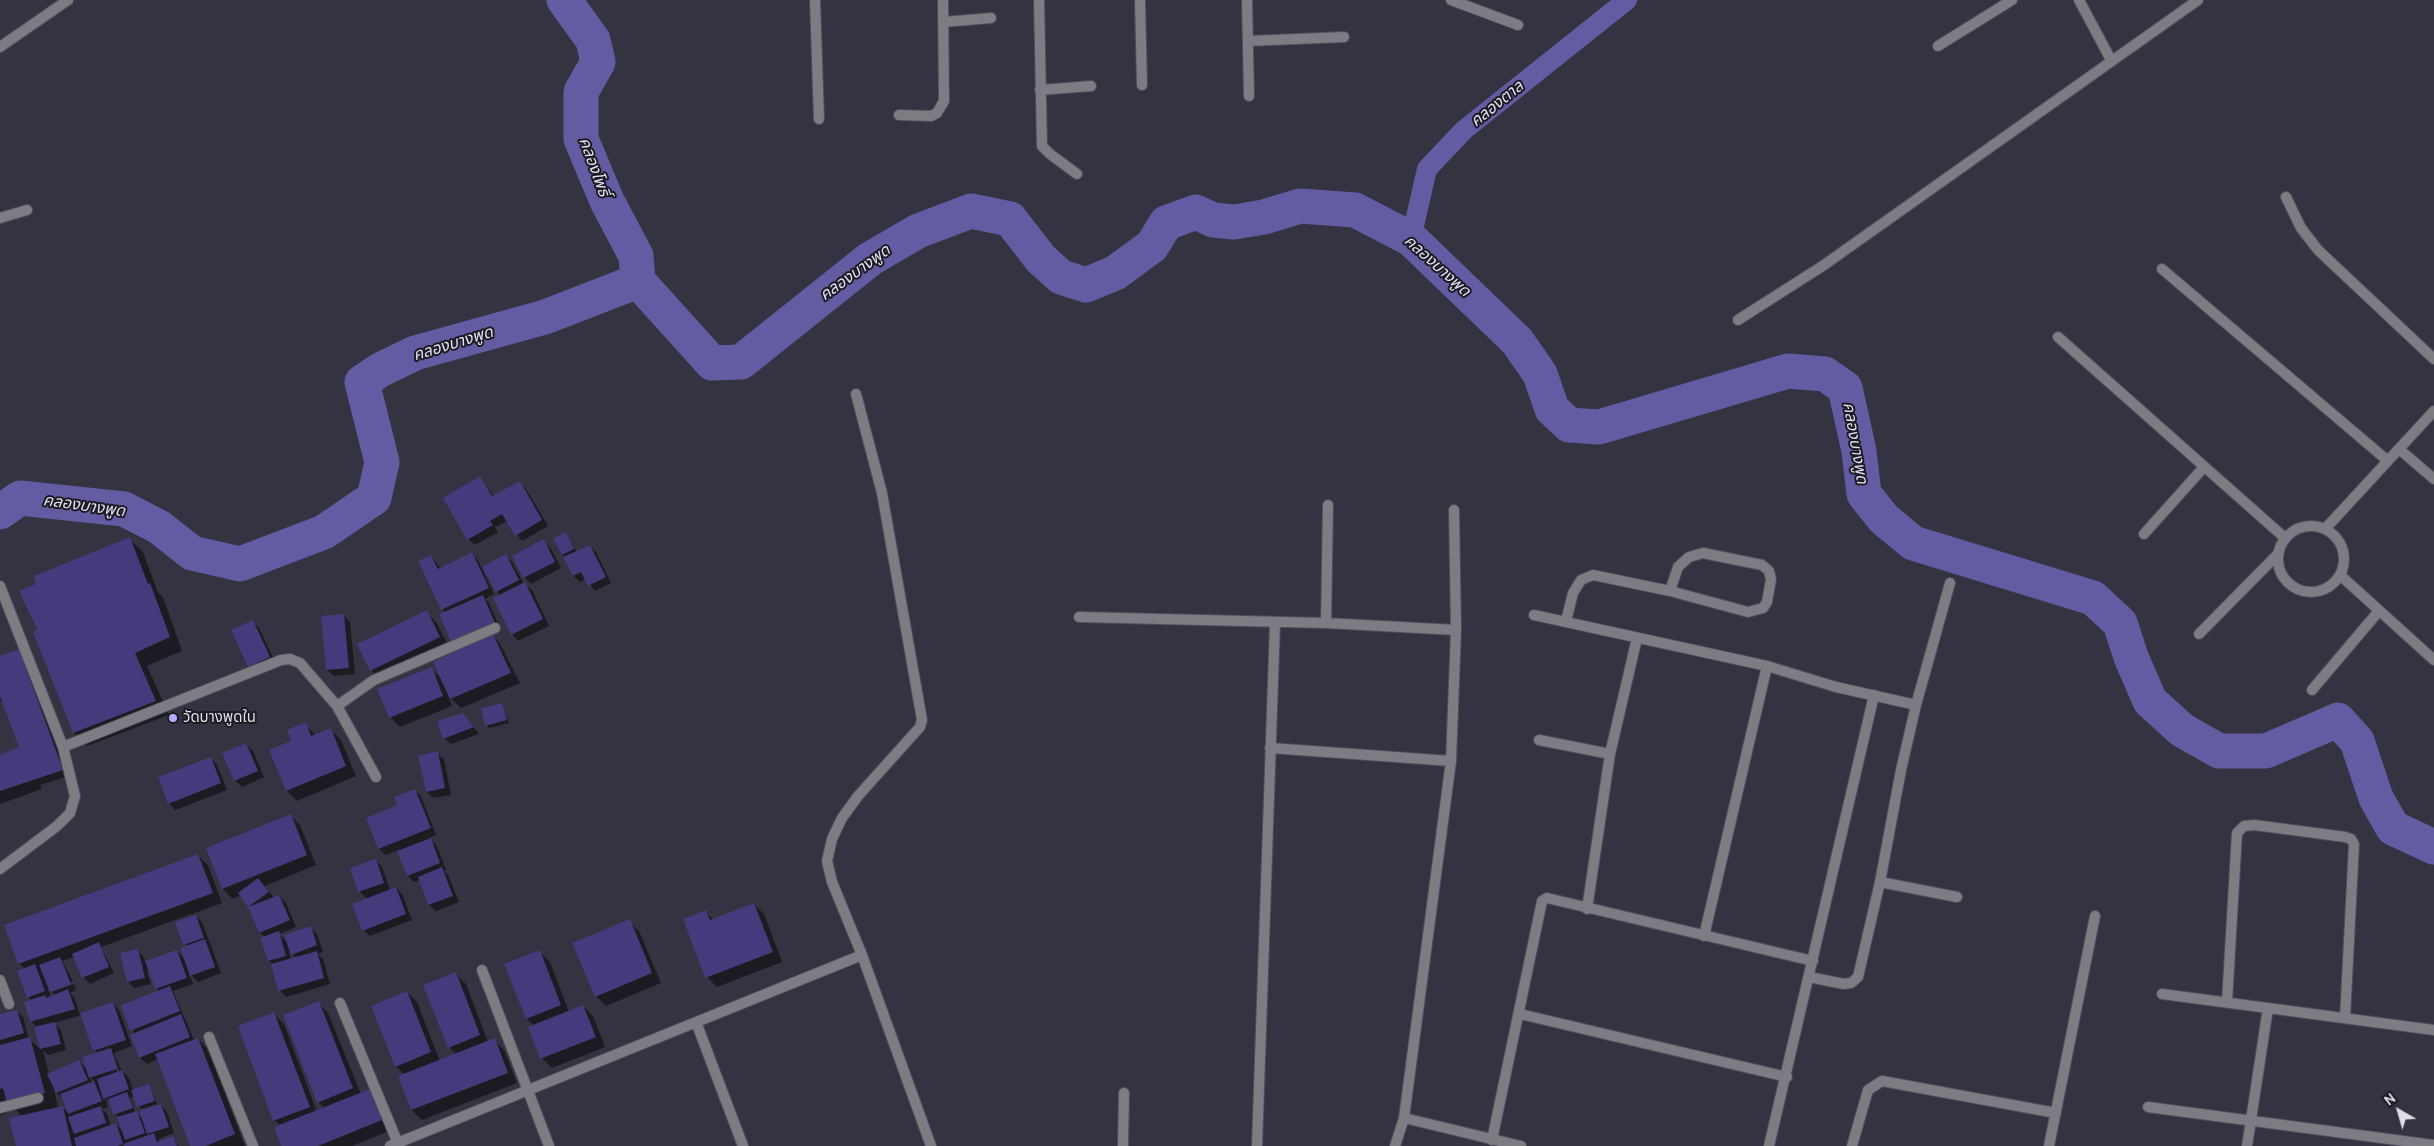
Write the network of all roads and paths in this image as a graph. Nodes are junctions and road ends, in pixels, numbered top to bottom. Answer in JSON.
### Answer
{"nodes":[{"id":1,"x":68,"y":0,"type":"edge"},
{"id":2,"x":815,"y":0,"type":"edge"},
{"id":3,"x":943,"y":0,"type":"edge"},
{"id":4,"x":1039,"y":0,"type":"edge"},
{"id":5,"x":1140,"y":0,"type":"edge"},
{"id":6,"x":1247,"y":0,"type":"edge"},
{"id":7,"x":1451,"y":0,"type":"edge"},
{"id":8,"x":2012,"y":0,"type":"edge"},
{"id":9,"x":2079,"y":0,"type":"edge"},
{"id":10,"x":2198,"y":0,"type":"edge"},
{"id":11,"x":991,"y":18,"type":"dead end"},
{"id":12,"x":944,"y":22,"type":"junction"},
{"id":13,"x":1518,"y":25,"type":"dead end"},
{"id":14,"x":1344,"y":37,"type":"dead end"},
{"id":15,"x":1248,"y":41,"type":"junction"},
{"id":16,"x":1938,"y":46,"type":"dead end"},
{"id":17,"x":0,"y":47,"type":"edge"},
{"id":18,"x":2111,"y":60,"type":"junction"},
{"id":19,"x":1142,"y":85,"type":"dead end"},
{"id":20,"x":1091,"y":86,"type":"dead end"},
{"id":21,"x":1040,"y":90,"type":"junction"},
{"id":22,"x":1249,"y":96,"type":"dead end"},
{"id":23,"x":899,"y":115,"type":"dead end"},
{"id":24,"x":819,"y":119,"type":"dead end"},
{"id":25,"x":1077,"y":174,"type":"dead end"},
{"id":26,"x":2286,"y":197,"type":"dead end"},
{"id":27,"x":27,"y":210,"type":"dead end"},
{"id":28,"x":0,"y":218,"type":"edge"},
{"id":29,"x":2162,"y":269,"type":"dead end"},
{"id":30,"x":1738,"y":320,"type":"dead end"},
{"id":31,"x":2058,"y":337,"type":"dead end"},
{"id":32,"x":2434,"y":359,"type":"edge"},
{"id":33,"x":856,"y":394,"type":"dead end"},
{"id":34,"x":2434,"y":412,"type":"edge"},
{"id":35,"x":2399,"y":449,"type":"junction"},
{"id":36,"x":2388,"y":461,"type":"junction"},
{"id":37,"x":2204,"y":467,"type":"junction"},
{"id":38,"x":2434,"y":479,"type":"edge"},
{"id":39,"x":1328,"y":505,"type":"dead end"},
{"id":40,"x":1454,"y":510,"type":"dead end"},
{"id":41,"x":2326,"y":529,"type":"junction"},
{"id":42,"x":2144,"y":534,"type":"dead end"},
{"id":43,"x":2285,"y":538,"type":"junction"},
{"id":44,"x":2278,"y":555,"type":"junction"},
{"id":45,"x":2340,"y":575,"type":"junction"},
{"id":46,"x":1950,"y":583,"type":"dead end"},
{"id":47,"x":0,"y":586,"type":"edge"},
{"id":48,"x":1670,"y":591,"type":"junction"},
{"id":49,"x":2378,"y":612,"type":"junction"},
{"id":50,"x":1534,"y":615,"type":"dead end"},
{"id":51,"x":1079,"y":616,"type":"dead end"},
{"id":52,"x":1566,"y":621,"type":"junction"},
{"id":53,"x":1275,"y":623,"type":"junction"},
{"id":54,"x":1326,"y":623,"type":"junction"},
{"id":55,"x":495,"y":628,"type":"dead end"},
{"id":56,"x":1456,"y":630,"type":"junction"},
{"id":57,"x":2200,"y":634,"type":"dead end"},
{"id":58,"x":1637,"y":638,"type":"junction"},
{"id":59,"x":2434,"y":660,"type":"edge"},
{"id":60,"x":1767,"y":666,"type":"junction"},
{"id":61,"x":2312,"y":690,"type":"dead end"},
{"id":62,"x":1874,"y":695,"type":"junction"},
{"id":63,"x":1916,"y":705,"type":"junction"},
{"id":64,"x":337,"y":706,"type":"junction"},
{"id":65,"x":1539,"y":740,"type":"dead end"},
{"id":66,"x":62,"y":747,"type":"junction"},
{"id":67,"x":1270,"y":748,"type":"junction"},
{"id":68,"x":1610,"y":754,"type":"junction"},
{"id":69,"x":1451,"y":761,"type":"junction"},
{"id":70,"x":376,"y":777,"type":"dead end"},
{"id":71,"x":0,"y":869,"type":"edge"},
{"id":72,"x":1880,"y":882,"type":"junction"},
{"id":73,"x":1957,"y":897,"type":"dead end"},
{"id":74,"x":1586,"y":909,"type":"junction"},
{"id":75,"x":2096,"y":916,"type":"dead end"},
{"id":76,"x":1704,"y":936,"type":"junction"},
{"id":77,"x":862,"y":955,"type":"junction"},
{"id":78,"x":1812,"y":961,"type":"junction"},
{"id":79,"x":482,"y":970,"type":"dead end"},
{"id":80,"x":1809,"y":977,"type":"junction"},
{"id":81,"x":0,"y":980,"type":"edge"},
{"id":82,"x":2162,"y":994,"type":"dead end"},
{"id":83,"x":2227,"y":1002,"type":"junction"},
{"id":84,"x":340,"y":1003,"type":"dead end"},
{"id":85,"x":9,"y":1004,"type":"dead end"},
{"id":86,"x":2268,"y":1008,"type":"junction"},
{"id":87,"x":1520,"y":1014,"type":"junction"},
{"id":88,"x":2345,"y":1018,"type":"junction"},
{"id":89,"x":696,"y":1022,"type":"junction"},
{"id":90,"x":2434,"y":1030,"type":"edge"},
{"id":91,"x":209,"y":1037,"type":"dead end"},
{"id":92,"x":1787,"y":1077,"type":"junction"},
{"id":93,"x":526,"y":1090,"type":"junction"},
{"id":94,"x":1124,"y":1094,"type":"dead end"},
{"id":95,"x":38,"y":1098,"type":"dead end"},
{"id":96,"x":2148,"y":1107,"type":"dead end"},
{"id":97,"x":0,"y":1108,"type":"edge"},
{"id":98,"x":2056,"y":1113,"type":"junction"},
{"id":99,"x":1404,"y":1118,"type":"junction"},
{"id":100,"x":2250,"y":1121,"type":"junction"},
{"id":101,"x":1492,"y":1140,"type":"junction"},
{"id":102,"x":395,"y":1145,"type":"edge"},
{"id":103,"x":2434,"y":1145,"type":"edge"},
{"id":104,"x":253,"y":1146,"type":"edge"},
{"id":105,"x":549,"y":1146,"type":"edge"},
{"id":106,"x":743,"y":1146,"type":"edge"},
{"id":107,"x":931,"y":1146,"type":"edge"},
{"id":108,"x":1123,"y":1146,"type":"edge"},
{"id":109,"x":1257,"y":1146,"type":"edge"},
{"id":110,"x":1395,"y":1146,"type":"edge"},
{"id":111,"x":1522,"y":1146,"type":"edge"},
{"id":112,"x":1769,"y":1146,"type":"edge"},
{"id":113,"x":1852,"y":1146,"type":"edge"},
{"id":114,"x":2049,"y":1146,"type":"edge"},
{"id":115,"x":2247,"y":1146,"type":"edge"}],
"edges":[{"from":1,"to":17,"type":"street"},
{"from":2,"to":24,"type":"street"},
{"from":3,"to":12,"type":"street"},
{"from":4,"to":21,"type":"street"},
{"from":5,"to":19,"type":"street"},
{"from":6,"to":15,"type":"street"},
{"from":7,"to":13,"type":"street"},
{"from":8,"to":16,"type":"street"},
{"from":9,"to":18,"type":"street"},
{"from":10,"to":18,"type":"street"},
{"from":11,"to":12,"type":"street"},
{"from":12,"to":23,"type":"street"},
{"from":14,"to":15,"type":"street"},
{"from":15,"to":22,"type":"street"},
{"from":18,"to":30,"type":"street"},
{"from":20,"to":21,"type":"street"},
{"from":21,"to":25,"type":"street"},
{"from":26,"to":32,"type":"street"},
{"from":27,"to":28,"type":"street"},
{"from":29,"to":36,"type":"street"},
{"from":31,"to":37,"type":"street"},
{"from":33,"to":77,"type":"street"},
{"from":34,"to":35,"type":"street"},
{"from":35,"to":36,"type":"street"},
{"from":35,"to":38,"type":"street"},
{"from":36,"to":41,"type":"street"},
{"from":37,"to":42,"type":"street"},
{"from":37,"to":43,"type":"street"},
{"from":39,"to":54,"type":"street"},
{"from":40,"to":56,"type":"street"},
{"from":41,"to":43,"type":"street"},
{"from":41,"to":45,"type":"street"},
{"from":43,"to":44,"type":"street"},
{"from":44,"to":45,"type":"street"},
{"from":44,"to":57,"type":"street"},
{"from":45,"to":49,"type":"street"},
{"from":46,"to":63,"type":"street"},
{"from":47,"to":66,"type":"street"},
{"from":48,"to":48,"type":"street"},
{"from":48,"to":52,"type":"street"},
{"from":49,"to":59,"type":"street"},
{"from":49,"to":61,"type":"street"},
{"from":50,"to":52,"type":"street"},
{"from":51,"to":53,"type":"street"},
{"from":52,"to":58,"type":"street"},
{"from":53,"to":54,"type":"street"},
{"from":53,"to":67,"type":"street"},
{"from":54,"to":56,"type":"street"},
{"from":55,"to":64,"type":"street"},
{"from":56,"to":69,"type":"street"},
{"from":58,"to":60,"type":"street"},
{"from":58,"to":68,"type":"street"},
{"from":60,"to":62,"type":"street"},
{"from":60,"to":76,"type":"street"},
{"from":62,"to":63,"type":"street"},
{"from":62,"to":78,"type":"street"},
{"from":63,"to":72,"type":"street"},
{"from":64,"to":66,"type":"street"},
{"from":64,"to":70,"type":"street"},
{"from":65,"to":68,"type":"street"},
{"from":66,"to":71,"type":"street"},
{"from":67,"to":69,"type":"street"},
{"from":67,"to":109,"type":"street"},
{"from":68,"to":74,"type":"street"},
{"from":69,"to":99,"type":"street"},
{"from":72,"to":73,"type":"street"},
{"from":72,"to":80,"type":"street"},
{"from":74,"to":76,"type":"street"},
{"from":74,"to":87,"type":"street"},
{"from":75,"to":98,"type":"street"},
{"from":76,"to":78,"type":"street"},
{"from":77,"to":89,"type":"street"},
{"from":77,"to":107,"type":"street"},
{"from":78,"to":80,"type":"street"},
{"from":79,"to":93,"type":"street"},
{"from":80,"to":92,"type":"street"},
{"from":81,"to":85,"type":"street"},
{"from":82,"to":83,"type":"street"},
{"from":83,"to":86,"type":"street"},
{"from":83,"to":88,"type":"street"},
{"from":84,"to":102,"type":"street"},
{"from":86,"to":88,"type":"street"},
{"from":86,"to":100,"type":"street"},
{"from":87,"to":92,"type":"street"},
{"from":87,"to":101,"type":"street"},
{"from":88,"to":90,"type":"street"},
{"from":89,"to":93,"type":"street"},
{"from":89,"to":106,"type":"street"},
{"from":91,"to":104,"type":"street"},
{"from":92,"to":112,"type":"street"},
{"from":93,"to":102,"type":"street"},
{"from":93,"to":105,"type":"street"},
{"from":94,"to":108,"type":"street"},
{"from":95,"to":97,"type":"street"},
{"from":96,"to":100,"type":"street"},
{"from":98,"to":113,"type":"street"},
{"from":98,"to":114,"type":"street"},
{"from":99,"to":101,"type":"street"},
{"from":99,"to":110,"type":"street"},
{"from":100,"to":103,"type":"street"},
{"from":100,"to":115,"type":"street"},
{"from":101,"to":111,"type":"street"}]}
